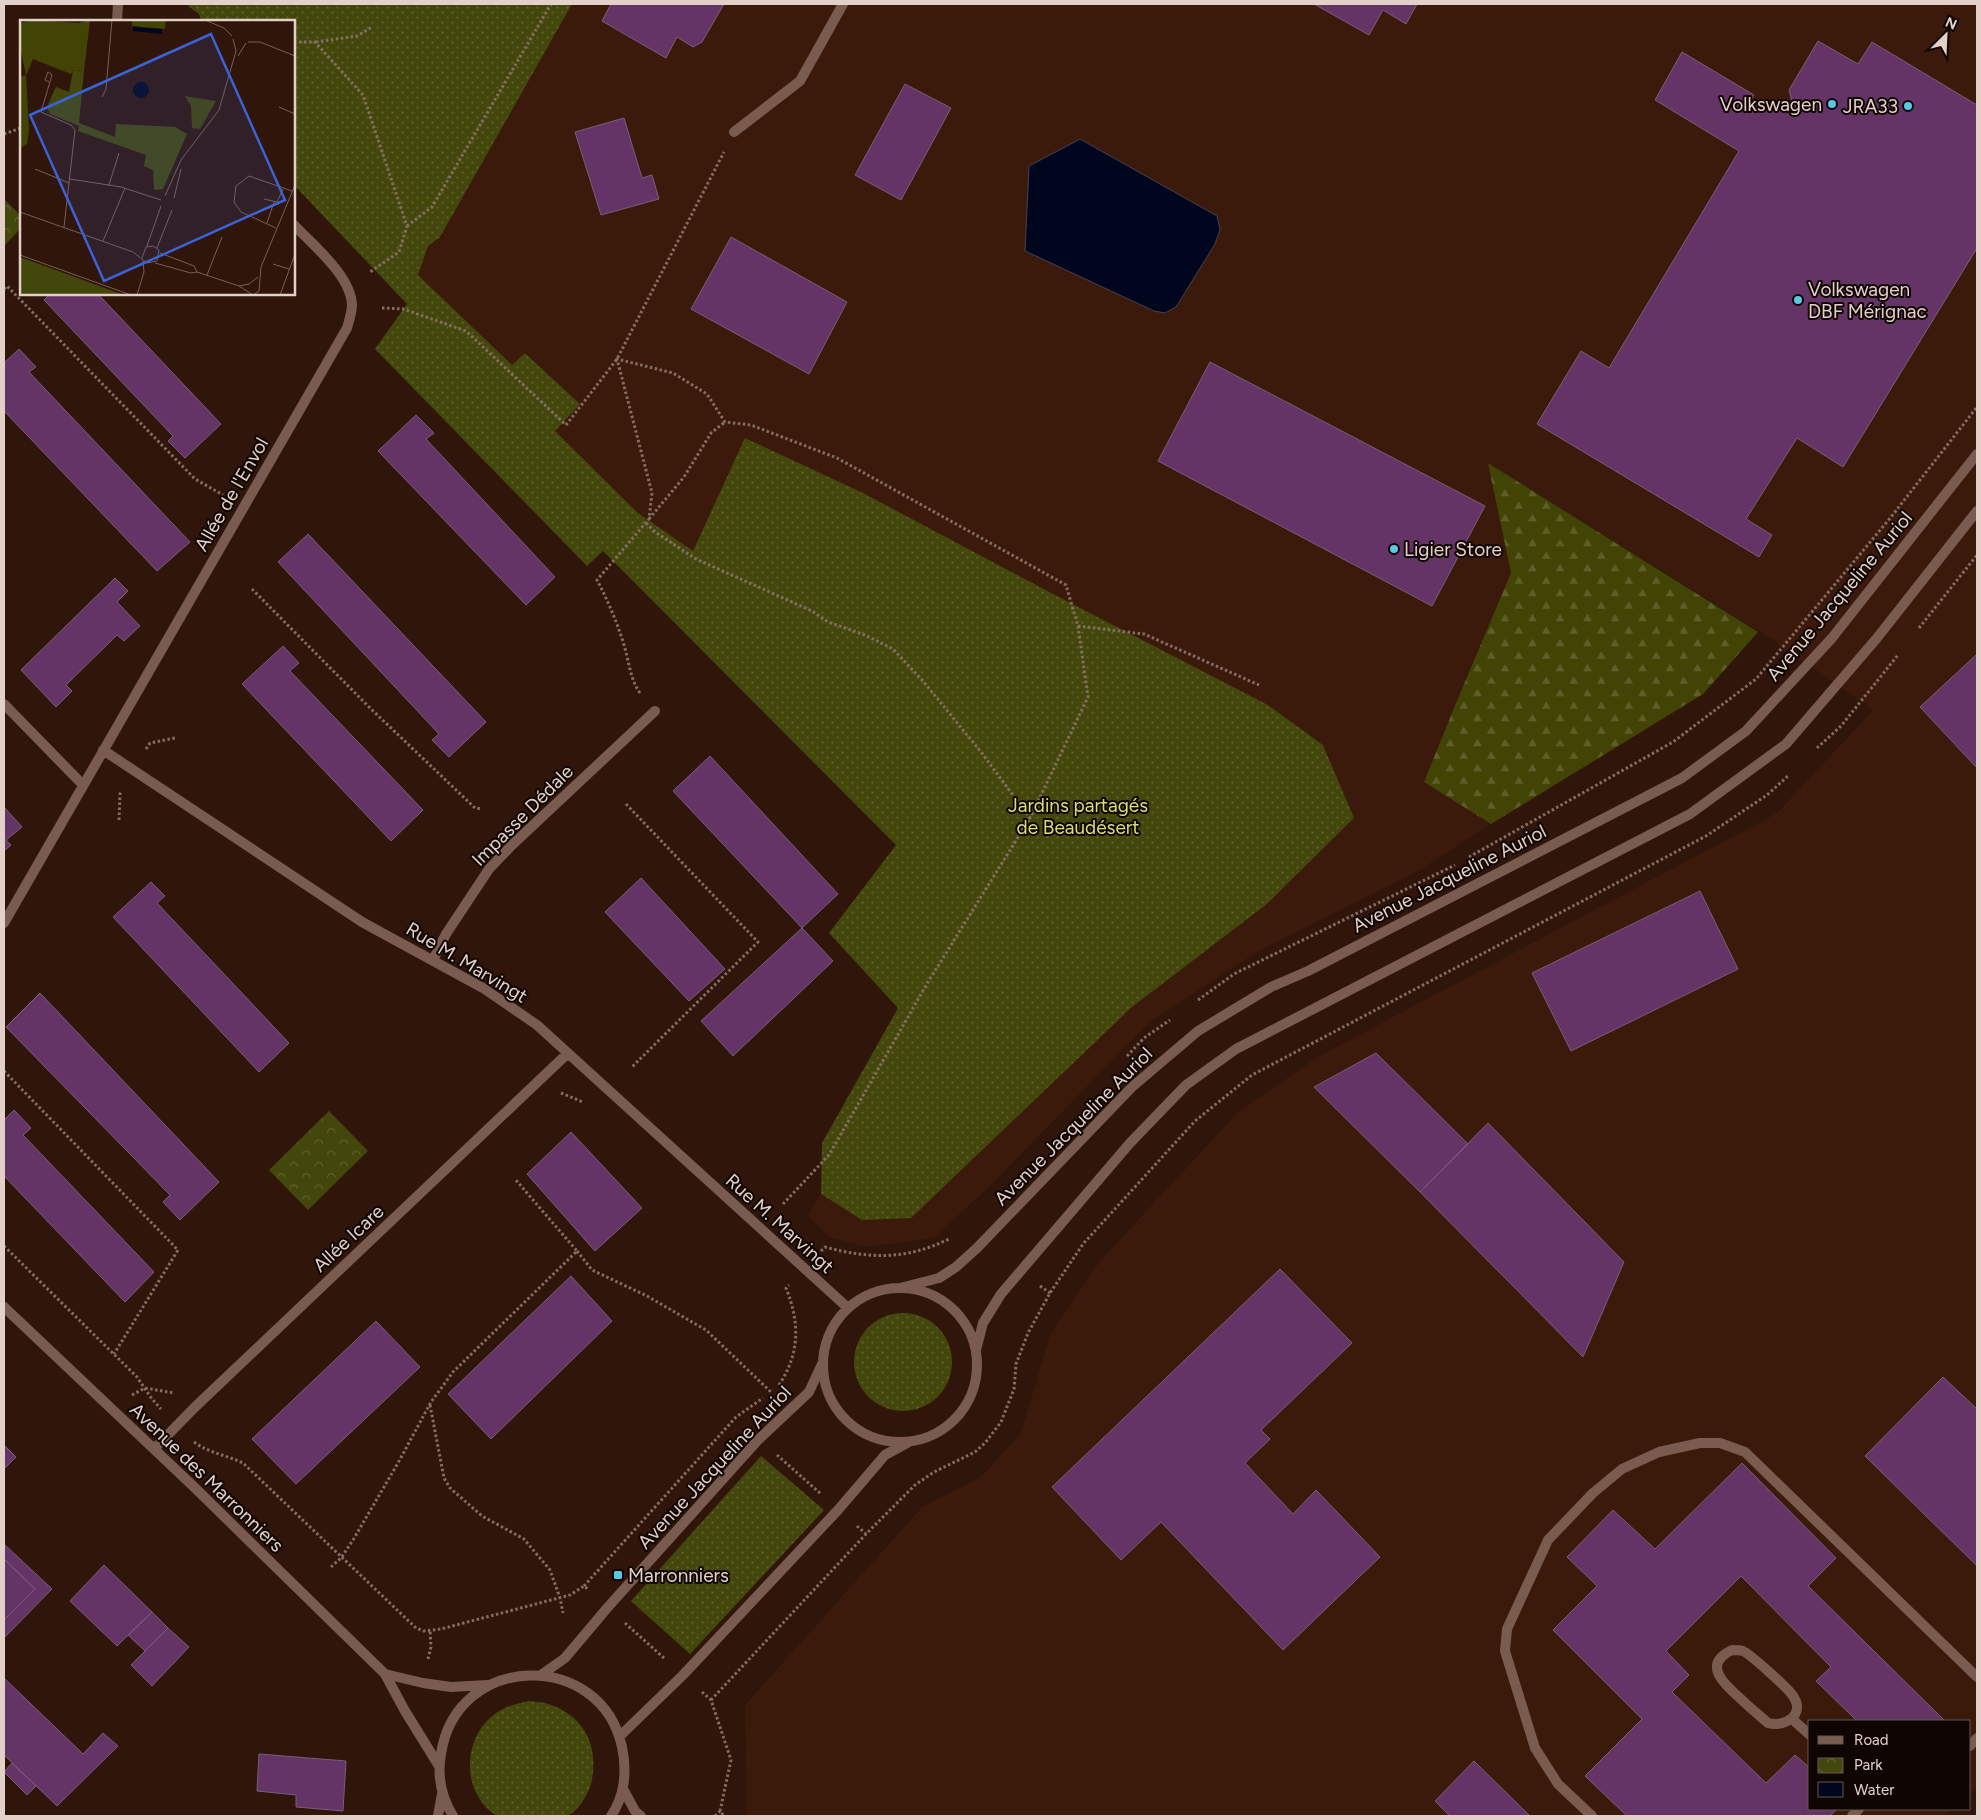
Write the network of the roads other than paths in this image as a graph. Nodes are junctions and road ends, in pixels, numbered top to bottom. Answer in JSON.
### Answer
{"nodes":[{"id":1,"x":118,"y":4,"type":"edge"},
{"id":2,"x":843,"y":4,"type":"edge"},
{"id":3,"x":117,"y":20,"type":"edge"},
{"id":4,"x":734,"y":132,"type":"road end"},
{"id":5,"x":295,"y":226,"type":"edge"},
{"id":6,"x":1977,"y":454,"type":"edge"},
{"id":7,"x":1977,"y":511,"type":"edge"},
{"id":8,"x":4,"y":704,"type":"edge"},
{"id":9,"x":655,"y":711,"type":"road end"},
{"id":10,"x":103,"y":750,"type":"junction"},
{"id":11,"x":83,"y":786,"type":"junction"},
{"id":12,"x":4,"y":923,"type":"edge"},
{"id":13,"x":433,"y":960,"type":"junction"},
{"id":14,"x":567,"y":1054,"type":"junction"},
{"id":15,"x":900,"y":1288,"type":"junction"},
{"id":16,"x":4,"y":1307,"type":"edge"},
{"id":17,"x":848,"y":1308,"type":"junction"},
{"id":18,"x":976,"y":1350,"type":"junction"},
{"id":19,"x":823,"y":1363,"type":"junction"},
{"id":20,"x":908,"y":1442,"type":"junction"},
{"id":21,"x":154,"y":1449,"type":"junction"},
{"id":22,"x":386,"y":1674,"type":"junction"},
{"id":23,"x":540,"y":1675,"type":"junction"},
{"id":24,"x":1977,"y":1677,"type":"edge"},
{"id":25,"x":488,"y":1685,"type":"junction"},
{"id":26,"x":1792,"y":1719,"type":"junction"},
{"id":27,"x":1808,"y":1733,"type":"edge"},
{"id":28,"x":620,"y":1736,"type":"junction"},
{"id":29,"x":439,"y":1766,"type":"junction"},
{"id":30,"x":623,"y":1789,"type":"junction"},
{"id":31,"x":442,"y":1793,"type":"junction"},
{"id":32,"x":438,"y":1816,"type":"edge"},
{"id":33,"x":453,"y":1816,"type":"edge"},
{"id":34,"x":611,"y":1816,"type":"edge"},
{"id":35,"x":641,"y":1816,"type":"edge"},
{"id":36,"x":1592,"y":1816,"type":"edge"}],
"edges":[{"from":1,"to":3,"type":"street"},
{"from":2,"to":4,"type":"street"},
{"from":5,"to":10,"type":"street","name":"Allée de l'Envol"},
{"from":6,"to":15,"type":"street","name":"Avenue Jacqueline Auriol"},
{"from":7,"to":18,"type":"street"},
{"from":8,"to":11,"type":"street"},
{"from":9,"to":13,"type":"street","name":"Impasse Dédale"},
{"from":10,"to":11,"type":"street","name":"Allée de l'Envol"},
{"from":10,"to":13,"type":"street","name":"Rue M. Marvingt"},
{"from":11,"to":12,"type":"street","name":"Allée de l'Envol"},
{"from":13,"to":14,"type":"street","name":"Rue M. Marvingt"},
{"from":14,"to":17,"type":"street","name":"Rue M. Marvingt"},
{"from":14,"to":21,"type":"street","name":"Allée Icare"},
{"from":15,"to":17,"type":"street"},
{"from":15,"to":18,"type":"street"},
{"from":16,"to":21,"type":"street","name":"Avenue des Marronniers"},
{"from":17,"to":19,"type":"street"},
{"from":18,"to":20,"type":"street"},
{"from":19,"to":20,"type":"street"},
{"from":19,"to":23,"type":"street","name":"Avenue Jacqueline Auriol"},
{"from":20,"to":28,"type":"street"},
{"from":21,"to":22,"type":"street","name":"Avenue des Marronniers"},
{"from":22,"to":25,"type":"street","name":"Avenue des Marronniers"},
{"from":22,"to":29,"type":"street","name":"Avenue des Marronniers"},
{"from":23,"to":25,"type":"street"},
{"from":23,"to":28,"type":"street"},
{"from":24,"to":36,"type":"street"},
{"from":25,"to":29,"type":"street"},
{"from":26,"to":26,"type":"street"},
{"from":26,"to":27,"type":"street"},
{"from":28,"to":30,"type":"street"},
{"from":29,"to":31,"type":"street"},
{"from":30,"to":34,"type":"street"},
{"from":30,"to":35,"type":"street"},
{"from":31,"to":32,"type":"street"},
{"from":31,"to":33,"type":"street"}]}
